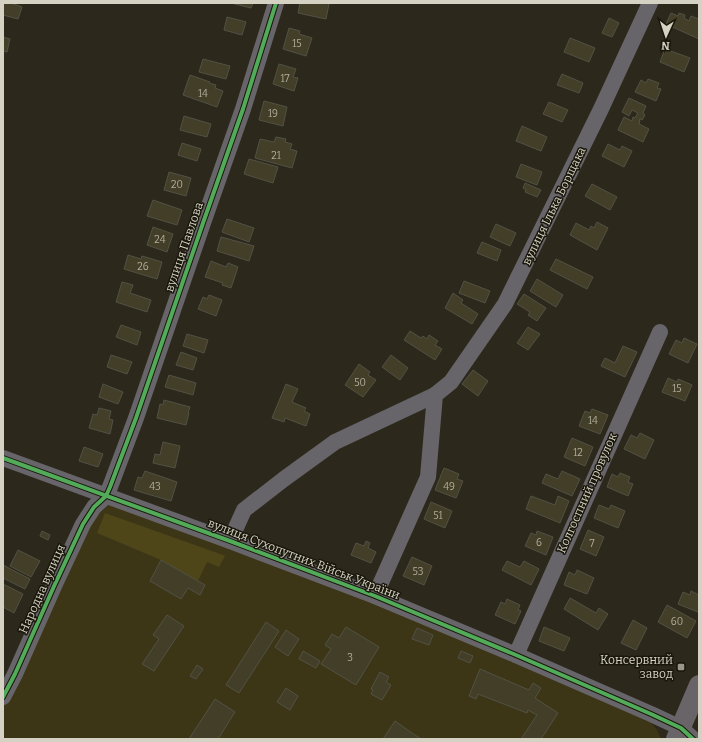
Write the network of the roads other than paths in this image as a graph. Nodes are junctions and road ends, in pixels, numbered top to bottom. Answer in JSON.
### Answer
{"nodes":[{"id":1,"x":276,"y":3,"type":"edge"},
{"id":2,"x":650,"y":3,"type":"edge"},
{"id":3,"x":660,"y":332,"type":"dead end"},
{"id":4,"x":435,"y":395,"type":"junction"},
{"id":5,"x":3,"y":458,"type":"edge"},
{"id":6,"x":106,"y":496,"type":"junction"},
{"id":7,"x":230,"y":541,"type":"junction"},
{"id":8,"x":374,"y":596,"type":"junction"},
{"id":9,"x":516,"y":655,"type":"junction"},
{"id":10,"x":699,"y":685,"type":"edge"},
{"id":11,"x":3,"y":697,"type":"edge"},
{"id":12,"x":684,"y":735,"type":"edge"}],
"edges":[{"from":1,"to":6,"type":"street","name":"вулиця Павлова"},
{"from":2,"to":4,"type":"street","name":"вулиця Ілька Борщака"},
{"from":3,"to":9,"type":"street","name":"Колгоспний провулок"},
{"from":4,"to":7,"type":"street","name":"вулиця Ілька Борщака"},
{"from":4,"to":8,"type":"street"},
{"from":5,"to":6,"type":"street","name":"вулиця Сухопутних Військ України"},
{"from":6,"to":7,"type":"street","name":"вулиця Сухопутних Військ України"},
{"from":6,"to":11,"type":"street","name":"Народна вулиця"},
{"from":7,"to":8,"type":"street","name":"вулиця Сухопутних Військ України"},
{"from":8,"to":9,"type":"street","name":"вулиця Сухопутних Військ України"},
{"from":9,"to":12,"type":"street","name":"вулиця Сухопутних Військ України"},
{"from":10,"to":12,"type":"main road"}]}
